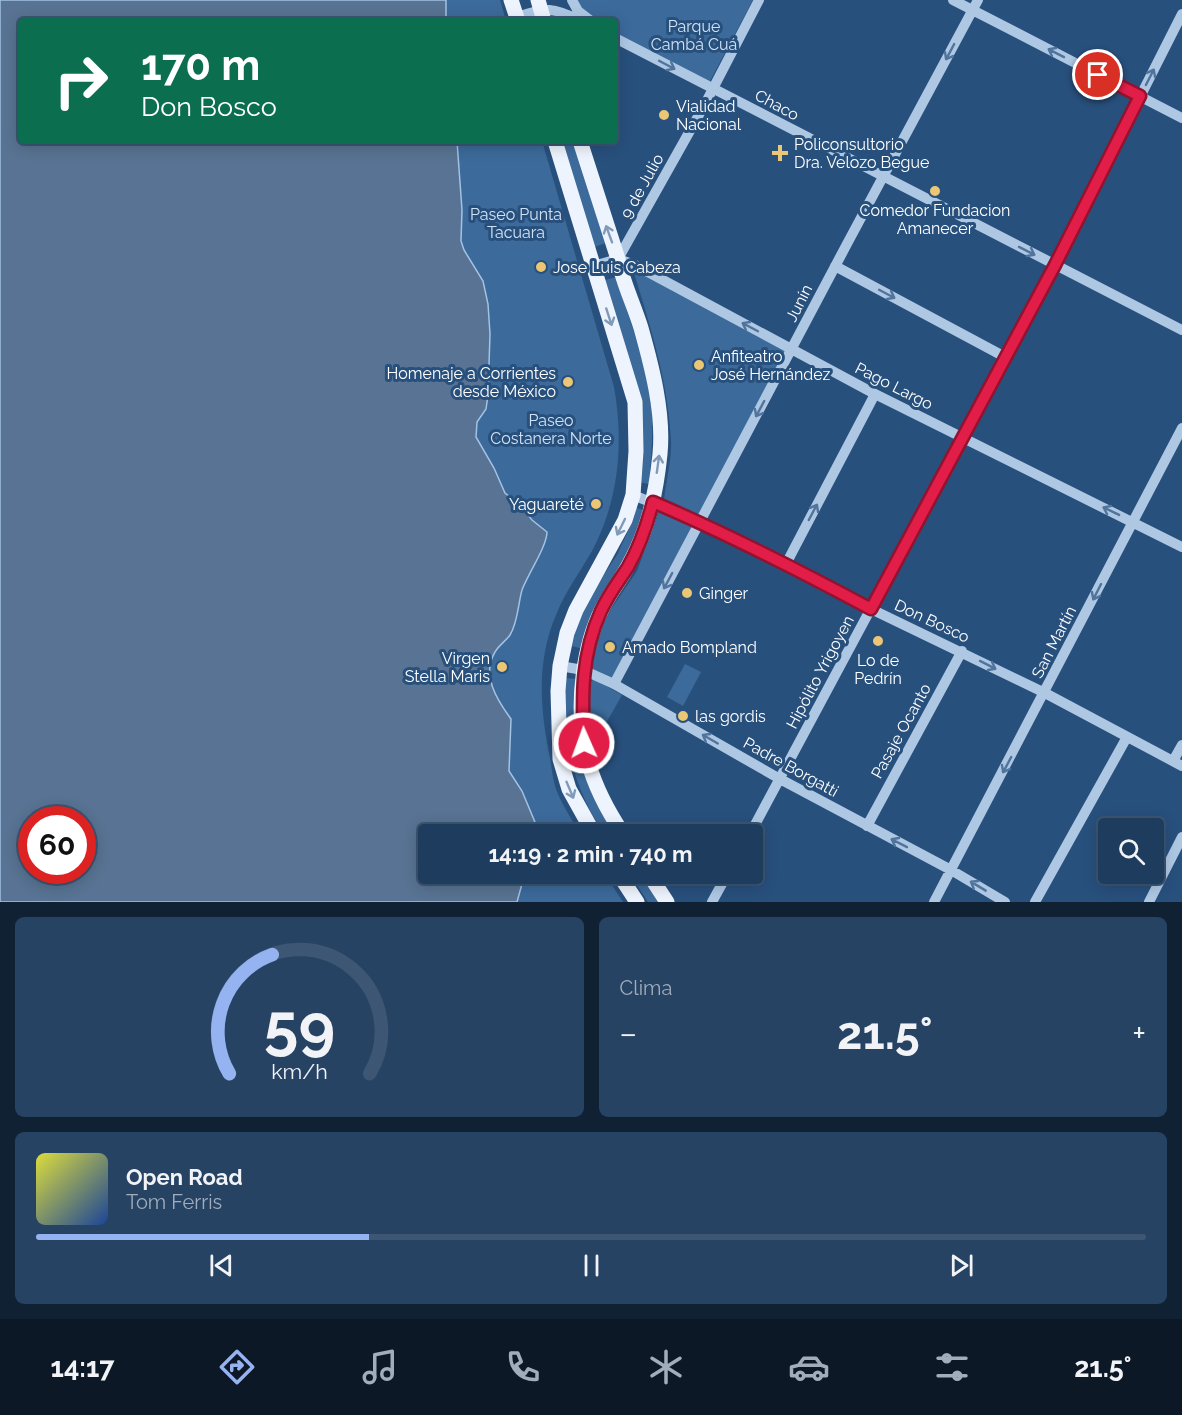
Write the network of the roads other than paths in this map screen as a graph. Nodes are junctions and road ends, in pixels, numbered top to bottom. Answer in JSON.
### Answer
{"nodes":[{"id":1,"x":511,"y":0,"type":"edge"},
{"id":2,"x":572,"y":0,"type":"edge"},
{"id":3,"x":759,"y":0,"type":"edge"},
{"id":4,"x":953,"y":0,"type":"edge"},
{"id":5,"x":975,"y":5,"type":"edge"},
{"id":6,"x":541,"y":10,"type":"edge"},
{"id":7,"x":1182,"y":14,"type":"edge"},
{"id":8,"x":517,"y":18,"type":"edge"},
{"id":9,"x":520,"y":18,"type":"edge"},
{"id":10,"x":574,"y":18,"type":"edge"},
{"id":11,"x":587,"y":18,"type":"edge"},
{"id":12,"x":618,"y":40,"type":"edge"},
{"id":13,"x":713,"y":88,"type":"junction"},
{"id":14,"x":1140,"y":96,"type":"junction"},
{"id":15,"x":1182,"y":118,"type":"edge"},
{"id":16,"x":556,"y":144,"type":"edge"},
{"id":17,"x":581,"y":144,"type":"edge"},
{"id":18,"x":882,"y":177,"type":"junction"},
{"id":19,"x":618,"y":259,"type":"junction"},
{"id":20,"x":1055,"y":265,"type":"junction"},
{"id":21,"x":593,"y":266,"type":"junction"},
{"id":22,"x":835,"y":266,"type":"junction"},
{"id":23,"x":1182,"y":330,"type":"edge"},
{"id":24,"x":792,"y":349,"type":"junction"},
{"id":25,"x":1005,"y":357,"type":"junction"},
{"id":26,"x":875,"y":394,"type":"junction"},
{"id":27,"x":1182,"y":428,"type":"edge"},
{"id":28,"x":962,"y":438,"type":"junction"},
{"id":29,"x":633,"y":495,"type":"junction"},
{"id":30,"x":653,"y":502,"type":"junction"},
{"id":31,"x":700,"y":522,"type":"junction"},
{"id":32,"x":1134,"y":522,"type":"junction"},
{"id":33,"x":1182,"y":547,"type":"edge"},
{"id":34,"x":786,"y":564,"type":"junction"},
{"id":35,"x":871,"y":609,"type":"junction"},
{"id":36,"x":962,"y":651,"type":"junction"},
{"id":37,"x":560,"y":666,"type":"junction"},
{"id":38,"x":584,"y":670,"type":"junction"},
{"id":39,"x":614,"y":684,"type":"junction"},
{"id":40,"x":1045,"y":693,"type":"junction"},
{"id":41,"x":1126,"y":736,"type":"junction"},
{"id":42,"x":1182,"y":745,"type":"edge"},
{"id":43,"x":1178,"y":764,"type":"edge"},
{"id":44,"x":780,"y":779,"type":"junction"},
{"id":45,"x":588,"y":824,"type":"edge"},
{"id":46,"x":616,"y":824,"type":"edge"},
{"id":47,"x":755,"y":824,"type":"edge"},
{"id":48,"x":867,"y":826,"type":"junction"},
{"id":49,"x":1182,"y":837,"type":"edge"},
{"id":50,"x":951,"y":870,"type":"junction"},
{"id":51,"x":625,"y":884,"type":"edge"},
{"id":52,"x":655,"y":884,"type":"edge"},
{"id":53,"x":722,"y":884,"type":"edge"},
{"id":54,"x":637,"y":902,"type":"edge"},
{"id":55,"x":667,"y":902,"type":"edge"},
{"id":56,"x":712,"y":902,"type":"edge"},
{"id":57,"x":934,"y":902,"type":"edge"},
{"id":58,"x":1005,"y":902,"type":"edge"},
{"id":59,"x":1035,"y":902,"type":"edge"},
{"id":60,"x":1149,"y":902,"type":"edge"}],
"edges":[{"from":1,"to":8,"type":"main road"},
{"from":2,"to":11,"type":"street"},
{"from":3,"to":13,"type":"street","name":"9 de Julio"},
{"from":4,"to":5,"type":"street"},
{"from":14,"to":5,"type":"street","one_way":true},
{"from":5,"to":18,"type":"street","name":"Junín","one_way":true},
{"from":6,"to":9,"type":"street"},
{"from":6,"to":10,"type":"street"},
{"from":14,"to":7,"type":"street","name":"Hipólito Yrigoyen","one_way":true},
{"from":12,"to":13,"type":"street","name":"Chaco","one_way":true},
{"from":13,"to":18,"type":"street","name":"Chaco"},
{"from":13,"to":19,"type":"street","name":"9 de Julio"},
{"from":14,"to":15,"type":"street"},
{"from":14,"to":20,"type":"street","name":"Hipólito Yrigoyen"},
{"from":16,"to":21,"type":"main road"},
{"from":19,"to":17,"type":"main road","one_way":true},
{"from":18,"to":20,"type":"street","name":"Chaco","one_way":true},
{"from":18,"to":22,"type":"street","name":"Junín"},
{"from":19,"to":21,"type":"street"},
{"from":24,"to":19,"type":"street","name":"Pago Largo","one_way":true},
{"from":30,"to":19,"type":"main road","one_way":true},
{"from":20,"to":23,"type":"street","name":"Chaco"},
{"from":20,"to":25,"type":"street","name":"Hipólito Yrigoyen"},
{"from":21,"to":29,"type":"main road","one_way":true},
{"from":22,"to":24,"type":"street","name":"Junín"},
{"from":22,"to":25,"type":"street","one_way":true},
{"from":24,"to":26,"type":"street","name":"Pago Largo"},
{"from":24,"to":31,"type":"street","name":"Junín","one_way":true},
{"from":25,"to":28,"type":"street","name":"Hipólito Yrigoyen"},
{"from":26,"to":28,"type":"street","name":"Pago Largo"},
{"from":34,"to":26,"type":"street","one_way":true},
{"from":27,"to":32,"type":"street","name":"San Martín"},
{"from":32,"to":28,"type":"street","name":"Pago Largo","one_way":true},
{"from":28,"to":35,"type":"street","name":"Hipólito Yrigoyen"},
{"from":29,"to":30,"type":"street","name":"Don Bosco"},
{"from":29,"to":37,"type":"main road","one_way":true},
{"from":30,"to":31,"type":"street","name":"Don Bosco"},
{"from":30,"to":38,"type":"main road"},
{"from":31,"to":34,"type":"street","name":"Don Bosco"},
{"from":31,"to":39,"type":"street","name":"Junín","one_way":true},
{"from":32,"to":33,"type":"street","name":"Pago Largo"},
{"from":32,"to":40,"type":"street","name":"San Martín","one_way":true},
{"from":34,"to":35,"type":"street","name":"Don Bosco"},
{"from":35,"to":36,"type":"street","name":"Don Bosco"},
{"from":35,"to":44,"type":"street","name":"Hipólito Yrigoyen"},
{"from":36,"to":40,"type":"street","name":"Don Bosco","one_way":true},
{"from":36,"to":48,"type":"street","name":"Pasaje Ocanto"},
{"from":37,"to":38,"type":"street","name":"Padre Borgatti"},
{"from":37,"to":45,"type":"main road","one_way":true},
{"from":38,"to":39,"type":"street","name":"Padre Borgatti"},
{"from":38,"to":46,"type":"main road"},
{"from":44,"to":39,"type":"street","name":"Padre Borgatti","one_way":true},
{"from":40,"to":41,"type":"street","name":"Don Bosco"},
{"from":40,"to":50,"type":"street","name":"San Martín","one_way":true},
{"from":41,"to":43,"type":"street","name":"Don Bosco"},
{"from":41,"to":59,"type":"street"},
{"from":42,"to":43,"type":"street"},
{"from":44,"to":47,"type":"street","name":"Hipólito Yrigoyen"},
{"from":44,"to":48,"type":"street","name":"Padre Borgatti"},
{"from":50,"to":48,"type":"street","name":"Padre Borgatti","one_way":true},
{"from":49,"to":60,"type":"street"},
{"from":50,"to":57,"type":"street","name":"San Martín"},
{"from":58,"to":50,"type":"street","name":"Padre Borgatti","one_way":true},
{"from":51,"to":54,"type":"main road"},
{"from":52,"to":55,"type":"main road"},
{"from":53,"to":56,"type":"street"}]}
